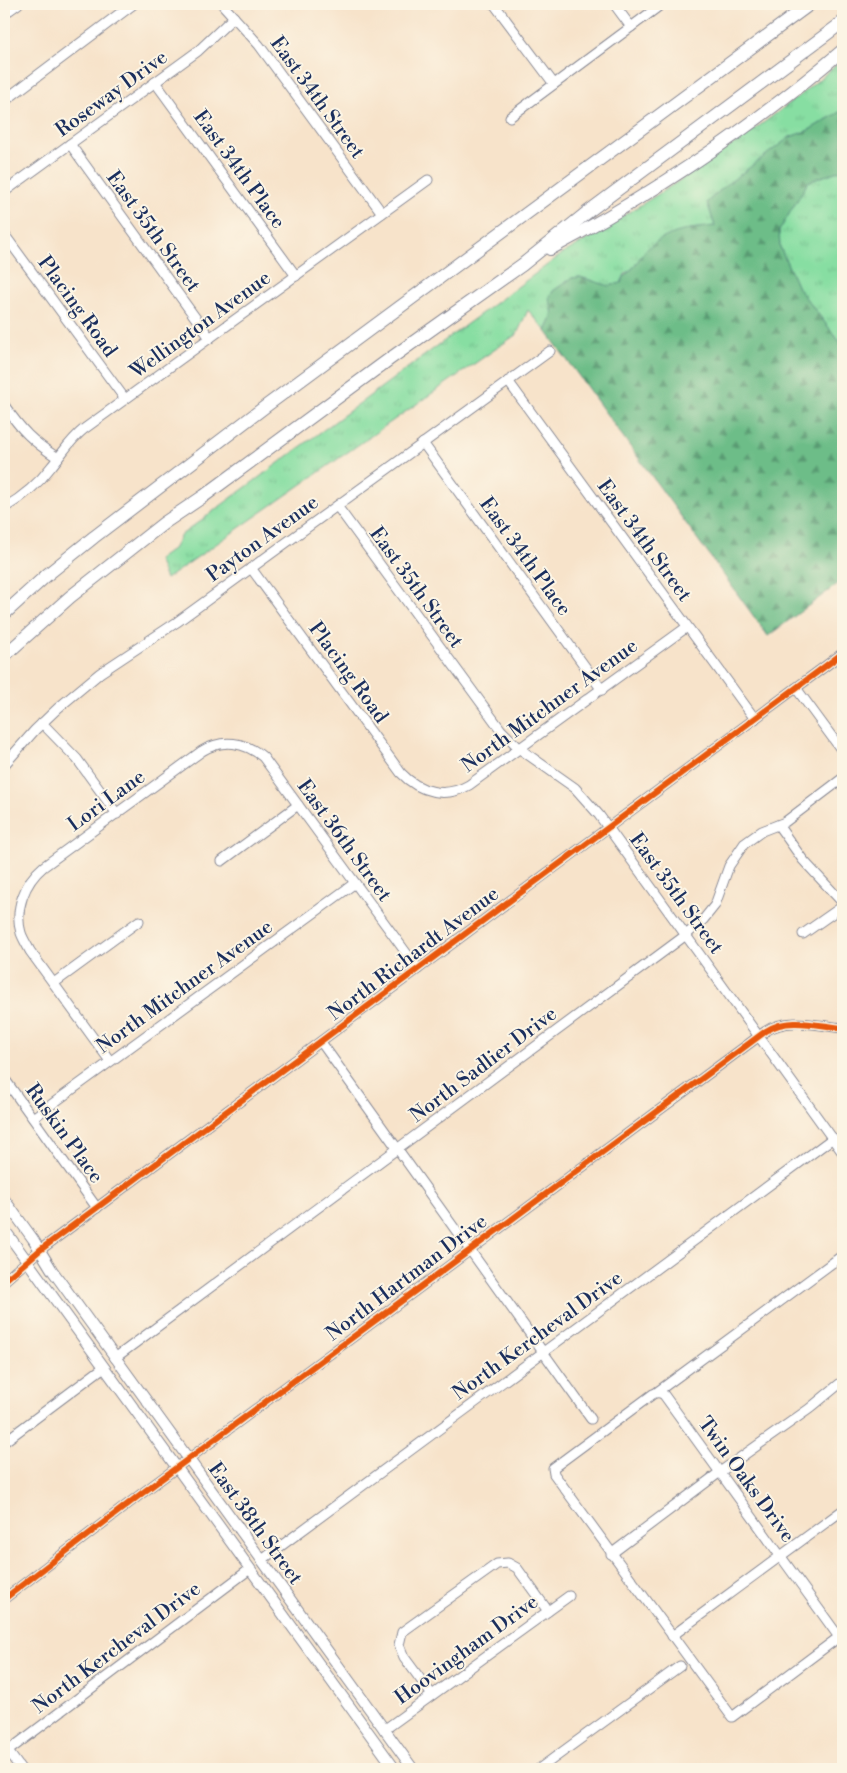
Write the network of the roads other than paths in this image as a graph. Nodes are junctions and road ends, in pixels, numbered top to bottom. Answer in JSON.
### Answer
{"nodes":[{"id":1,"x":18,"y":4,"type":"edge"},
{"id":2,"x":133,"y":4,"type":"edge"},
{"id":3,"x":222,"y":4,"type":"edge"},
{"id":4,"x":494,"y":4,"type":"edge"},
{"id":5,"x":614,"y":4,"type":"edge"},
{"id":6,"x":662,"y":4,"type":"edge"},
{"id":7,"x":810,"y":4,"type":"edge"},
{"id":8,"x":4,"y":14,"type":"edge"},
{"id":9,"x":234,"y":17,"type":"junction"},
{"id":10,"x":843,"y":22,"type":"edge"},
{"id":11,"x":631,"y":27,"type":"junction"},
{"id":12,"x":843,"y":50,"type":"edge"},
{"id":13,"x":155,"y":82,"type":"junction"},
{"id":14,"x":554,"y":84,"type":"junction"},
{"id":15,"x":4,"y":101,"type":"edge"},
{"id":16,"x":510,"y":117,"type":"dead end"},
{"id":17,"x":70,"y":144,"type":"junction"},
{"id":18,"x":428,"y":180,"type":"dead end"},
{"id":19,"x":4,"y":192,"type":"edge"},
{"id":20,"x":382,"y":214,"type":"junction"},
{"id":21,"x":4,"y":234,"type":"edge"},
{"id":22,"x":522,"y":265,"type":"junction"},
{"id":23,"x":296,"y":276,"type":"junction"},
{"id":24,"x":210,"y":338,"type":"junction"},
{"id":25,"x":550,"y":351,"type":"dead end"},
{"id":26,"x":508,"y":381,"type":"junction"},
{"id":27,"x":125,"y":400,"type":"junction"},
{"id":28,"x":4,"y":406,"type":"edge"},
{"id":29,"x":423,"y":443,"type":"junction"},
{"id":30,"x":58,"y":458,"type":"junction"},
{"id":31,"x":337,"y":506,"type":"junction"},
{"id":32,"x":4,"y":508,"type":"edge"},
{"id":33,"x":252,"y":568,"type":"junction"},
{"id":34,"x":4,"y":614,"type":"edge"},
{"id":35,"x":687,"y":627,"type":"junction"},
{"id":36,"x":843,"y":653,"type":"edge"},
{"id":37,"x":4,"y":656,"type":"edge"},
{"id":38,"x":796,"y":688,"type":"junction"},
{"id":39,"x":602,"y":690,"type":"junction"},
{"id":40,"x":755,"y":719,"type":"junction"},
{"id":41,"x":42,"y":723,"type":"junction"},
{"id":42,"x":235,"y":743,"type":"joint"},
{"id":43,"x":520,"y":749,"type":"junction"},
{"id":44,"x":843,"y":752,"type":"edge"},
{"id":45,"x":4,"y":765,"type":"edge"},
{"id":46,"x":843,"y":778,"type":"edge"},
{"id":47,"x":424,"y":790,"type":"joint"},
{"id":48,"x":298,"y":805,"type":"junction"},
{"id":49,"x":117,"y":814,"type":"junction"},
{"id":50,"x":778,"y":825,"type":"junction"},
{"id":51,"x":608,"y":828,"type":"junction"},
{"id":52,"x":222,"y":861,"type":"dead end"},
{"id":53,"x":355,"y":884,"type":"junction"},
{"id":54,"x":843,"y":904,"type":"edge"},
{"id":55,"x":139,"y":921,"type":"dead end"},
{"id":56,"x":803,"y":934,"type":"dead end"},
{"id":57,"x":686,"y":936,"type":"junction"},
{"id":58,"x":418,"y":969,"type":"junction"},
{"id":59,"x":54,"y":983,"type":"junction"},
{"id":60,"x":843,"y":1028,"type":"edge"},
{"id":61,"x":759,"y":1036,"type":"junction"},
{"id":62,"x":321,"y":1042,"type":"junction"},
{"id":63,"x":110,"y":1061,"type":"junction"},
{"id":64,"x":4,"y":1078,"type":"edge"},
{"id":65,"x":33,"y":1118,"type":"junction"},
{"id":66,"x":833,"y":1138,"type":"junction"},
{"id":67,"x":397,"y":1149,"type":"junction"},
{"id":68,"x":843,"y":1153,"type":"edge"},
{"id":69,"x":4,"y":1199,"type":"edge"},
{"id":70,"x":97,"y":1208,"type":"junction"},
{"id":71,"x":4,"y":1229,"type":"edge"},
{"id":72,"x":40,"y":1250,"type":"junction"},
{"id":73,"x":470,"y":1250,"type":"junction"},
{"id":74,"x":843,"y":1255,"type":"edge"},
{"id":75,"x":27,"y":1260,"type":"junction"},
{"id":76,"x":4,"y":1281,"type":"edge"},
{"id":77,"x":543,"y":1352,"type":"junction"},
{"id":78,"x":115,"y":1358,"type":"junction"},
{"id":79,"x":104,"y":1367,"type":"junction"},
{"id":80,"x":843,"y":1382,"type":"edge"},
{"id":81,"x":657,"y":1392,"type":"junction"},
{"id":82,"x":591,"y":1419,"type":"dead end"},
{"id":83,"x":4,"y":1442,"type":"edge"},
{"id":84,"x":189,"y":1460,"type":"junction"},
{"id":85,"x":177,"y":1468,"type":"junction"},
{"id":86,"x":720,"y":1472,"type":"junction"},
{"id":87,"x":843,"y":1510,"type":"edge"},
{"id":88,"x":611,"y":1554,"type":"junction"},
{"id":89,"x":781,"y":1557,"type":"junction"},
{"id":90,"x":262,"y":1560,"type":"junction"},
{"id":91,"x":250,"y":1569,"type":"junction"},
{"id":92,"x":569,"y":1596,"type":"dead end"},
{"id":93,"x":4,"y":1599,"type":"edge"},
{"id":94,"x":548,"y":1611,"type":"junction"},
{"id":95,"x":672,"y":1636,"type":"junction"},
{"id":96,"x":842,"y":1638,"type":"edge"},
{"id":97,"x":680,"y":1666,"type":"dead end"},
{"id":98,"x":432,"y":1695,"type":"junction"},
{"id":99,"x":384,"y":1730,"type":"junction"},
{"id":100,"x":5,"y":1750,"type":"edge"},
{"id":101,"x":21,"y":1769,"type":"edge"},
{"id":102,"x":395,"y":1769,"type":"edge"},
{"id":103,"x":412,"y":1769,"type":"edge"},
{"id":104,"x":539,"y":1769,"type":"edge"}],
"edges":[{"from":1,"to":8,"type":"street"},
{"from":2,"to":15,"type":"main road"},
{"from":3,"to":9,"type":"street","name":"East 34th Street"},
{"from":4,"to":14,"type":"street"},
{"from":5,"to":11,"type":"street"},
{"from":6,"to":11,"type":"street"},
{"from":7,"to":34,"type":"highway"},
{"from":9,"to":13,"type":"street","name":"Roseway Drive"},
{"from":9,"to":20,"type":"street","name":"East 34th Street"},
{"from":10,"to":22,"type":"highway"},
{"from":11,"to":14,"type":"street"},
{"from":12,"to":22,"type":"highway"},
{"from":13,"to":17,"type":"street","name":"Roseway Drive"},
{"from":13,"to":23,"type":"street","name":"East 34th Place"},
{"from":14,"to":16,"type":"street"},
{"from":17,"to":19,"type":"street","name":"Roseway Drive"},
{"from":17,"to":24,"type":"street","name":"East 35th Street"},
{"from":18,"to":20,"type":"street","name":"Wellington Avenue"},
{"from":20,"to":23,"type":"street","name":"Wellington Avenue"},
{"from":21,"to":27,"type":"street","name":"Placing Road"},
{"from":22,"to":37,"type":"highway"},
{"from":23,"to":24,"type":"street","name":"Wellington Avenue"},
{"from":24,"to":27,"type":"street","name":"Wellington Avenue"},
{"from":25,"to":26,"type":"street","name":"Payton Avenue"},
{"from":26,"to":29,"type":"street","name":"Payton Avenue"},
{"from":26,"to":35,"type":"street","name":"East 34th Street"},
{"from":27,"to":30,"type":"street","name":"Wellington Avenue"},
{"from":28,"to":30,"type":"street"},
{"from":29,"to":31,"type":"street","name":"Payton Avenue"},
{"from":29,"to":39,"type":"street","name":"East 34th Place"},
{"from":30,"to":32,"type":"street","name":"Wellington Avenue"},
{"from":31,"to":33,"type":"street","name":"Payton Avenue"},
{"from":31,"to":43,"type":"street","name":"East 35th Street"},
{"from":33,"to":41,"type":"street","name":"Payton Avenue"},
{"from":33,"to":47,"type":"street","name":"Placing Road"},
{"from":35,"to":39,"type":"street","name":"North Mitchner Avenue"},
{"from":35,"to":40,"type":"street","name":"East 34th Street"},
{"from":36,"to":38,"type":"street","name":"North Richardt Avenue"},
{"from":38,"to":40,"type":"street","name":"North Richardt Avenue"},
{"from":38,"to":44,"type":"street"},
{"from":39,"to":43,"type":"street","name":"North Mitchner Avenue"},
{"from":40,"to":51,"type":"street","name":"North Richardt Avenue"},
{"from":41,"to":45,"type":"street","name":"Payton Avenue"},
{"from":41,"to":49,"type":"street"},
{"from":42,"to":48,"type":"street","name":"East 36th Street"},
{"from":42,"to":49,"type":"street","name":"Lori Lane"},
{"from":43,"to":47,"type":"street","name":"North Mitchner Avenue"},
{"from":43,"to":51,"type":"street","name":"East 35th Street"},
{"from":46,"to":50,"type":"street","name":"North Sadlier Drive"},
{"from":48,"to":52,"type":"street"},
{"from":48,"to":53,"type":"street","name":"East 36th Street"},
{"from":49,"to":59,"type":"street","name":"Lori Lane"},
{"from":50,"to":54,"type":"street"},
{"from":50,"to":57,"type":"street","name":"North Sadlier Drive"},
{"from":51,"to":57,"type":"street","name":"East 35th Street"},
{"from":51,"to":58,"type":"street","name":"North Richardt Avenue"},
{"from":53,"to":58,"type":"street","name":"East 36th Street"},
{"from":53,"to":63,"type":"street","name":"North Mitchner Avenue"},
{"from":54,"to":56,"type":"street"},
{"from":55,"to":59,"type":"street"},
{"from":57,"to":61,"type":"street","name":"East 35th Street"},
{"from":57,"to":67,"type":"street","name":"North Sadlier Drive"},
{"from":58,"to":62,"type":"street","name":"North Richardt Avenue"},
{"from":59,"to":63,"type":"street"},
{"from":60,"to":61,"type":"street","name":"North Hartman Drive"},
{"from":61,"to":66,"type":"street","name":"East 35th Street"},
{"from":61,"to":73,"type":"street","name":"North Hartman Drive"},
{"from":62,"to":67,"type":"street"},
{"from":62,"to":70,"type":"street","name":"North Richardt Avenue"},
{"from":63,"to":65,"type":"street","name":"North Mitchner Avenue"},
{"from":64,"to":65,"type":"street","name":"Ruskin Place"},
{"from":65,"to":70,"type":"street","name":"Ruskin Place"},
{"from":66,"to":68,"type":"street","name":"East 35th Street"},
{"from":66,"to":77,"type":"street","name":"North Kercheval Drive"},
{"from":67,"to":73,"type":"street"},
{"from":67,"to":78,"type":"street","name":"North Sadlier Drive"},
{"from":69,"to":72,"type":"main road","name":"East 38th Street"},
{"from":70,"to":72,"type":"street","name":"North Richardt Avenue"},
{"from":71,"to":75,"type":"main road","name":"East 38th Street"},
{"from":72,"to":75,"type":"street","name":"North Richardt Avenue"},
{"from":72,"to":78,"type":"main road","name":"East 38th Street"},
{"from":73,"to":77,"type":"street"},
{"from":73,"to":84,"type":"street","name":"North Hartman Drive"},
{"from":74,"to":81,"type":"street"},
{"from":75,"to":76,"type":"street","name":"North Richardt Avenue"},
{"from":75,"to":79,"type":"main road","name":"East 38th Street"},
{"from":77,"to":82,"type":"street"},
{"from":77,"to":90,"type":"street","name":"North Kercheval Drive"},
{"from":78,"to":84,"type":"main road","name":"East 38th Street"},
{"from":79,"to":83,"type":"street"},
{"from":79,"to":85,"type":"main road","name":"East 38th Street"},
{"from":80,"to":86,"type":"street"},
{"from":81,"to":86,"type":"street","name":"Twin Oaks Drive"},
{"from":81,"to":88,"type":"street"},
{"from":84,"to":85,"type":"street","name":"North Hartman Drive"},
{"from":84,"to":90,"type":"main road","name":"East 38th Street"},
{"from":85,"to":91,"type":"main road","name":"East 38th Street"},
{"from":85,"to":93,"type":"street","name":"North Hartman Drive"},
{"from":86,"to":88,"type":"street"},
{"from":86,"to":89,"type":"street","name":"Twin Oaks Drive"},
{"from":87,"to":89,"type":"street"},
{"from":88,"to":95,"type":"street"},
{"from":89,"to":95,"type":"street"},
{"from":89,"to":96,"type":"street","name":"Twin Oaks Drive"},
{"from":90,"to":99,"type":"main road","name":"East 38th Street"},
{"from":91,"to":100,"type":"street","name":"North Kercheval Drive"},
{"from":91,"to":102,"type":"main road","name":"East 38th Street"},
{"from":92,"to":94,"type":"street","name":"Hoovingham Drive"},
{"from":94,"to":98,"type":"street","name":"Hoovingham Drive"},
{"from":94,"to":98,"type":"street"},
{"from":95,"to":96,"type":"street"},
{"from":97,"to":104,"type":"street"},
{"from":98,"to":99,"type":"street","name":"Hoovingham Drive"},
{"from":99,"to":103,"type":"main road","name":"East 38th Street"},
{"from":100,"to":101,"type":"street"}]}
